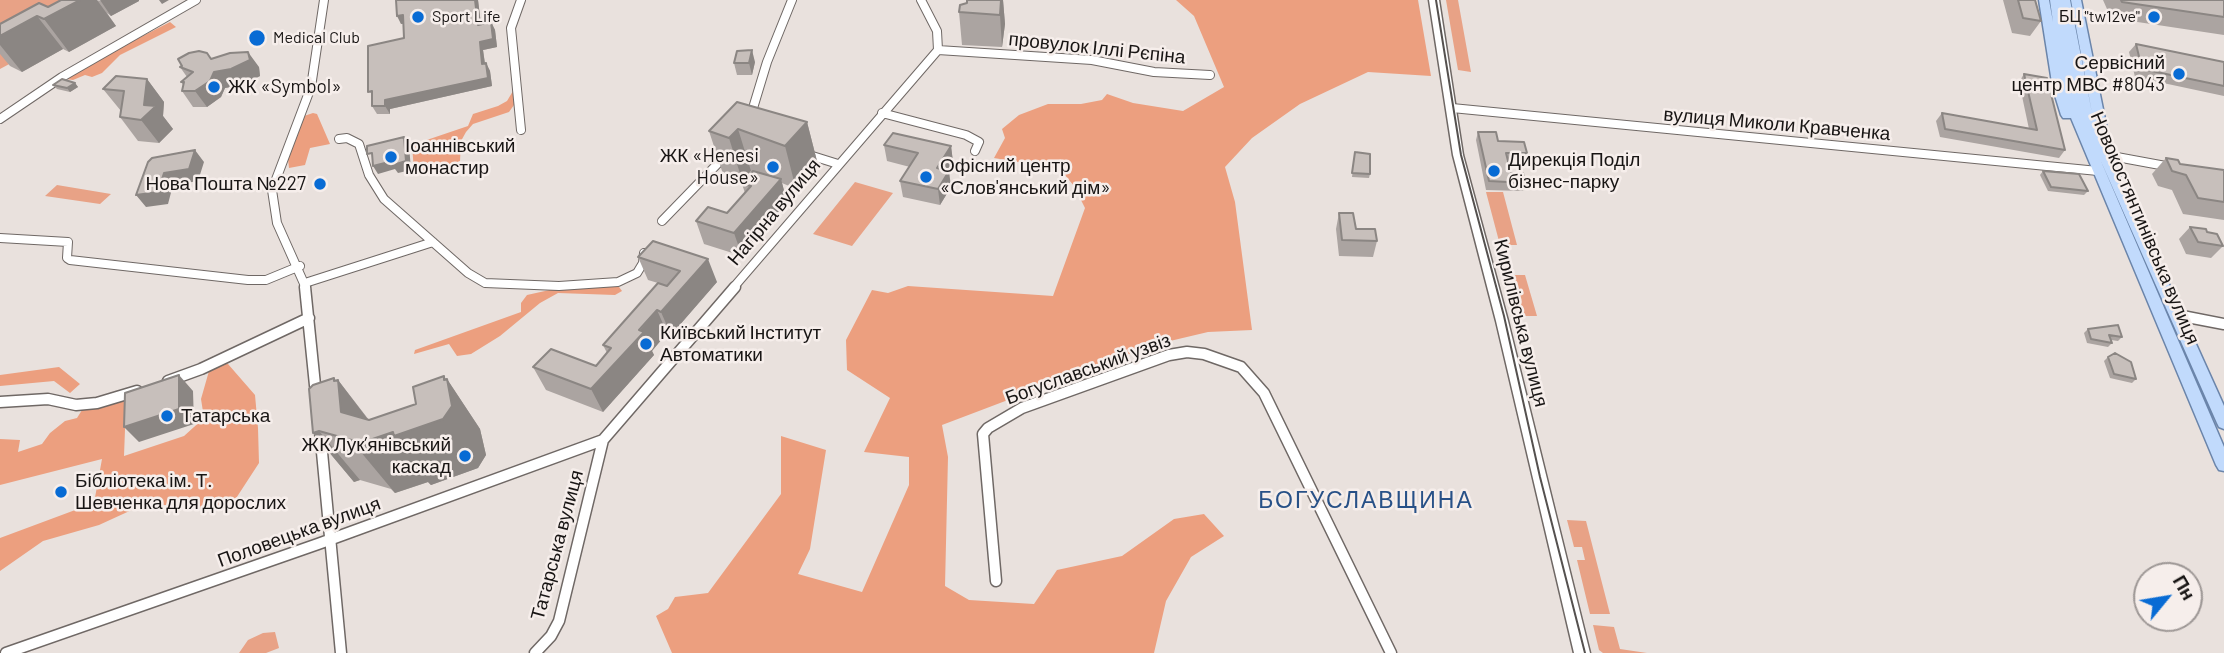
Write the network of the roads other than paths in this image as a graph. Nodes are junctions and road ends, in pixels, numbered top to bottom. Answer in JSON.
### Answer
{"nodes":[{"id":1,"x":197,"y":0,"type":"edge"},
{"id":2,"x":324,"y":0,"type":"edge"},
{"id":3,"x":521,"y":0,"type":"edge"},
{"id":4,"x":792,"y":0,"type":"edge"},
{"id":5,"x":921,"y":0,"type":"edge"},
{"id":6,"x":1434,"y":0,"type":"edge"},
{"id":7,"x":2044,"y":0,"type":"edge"},
{"id":8,"x":2055,"y":0,"type":"edge"},
{"id":9,"x":2065,"y":0,"type":"edge"},
{"id":10,"x":2076,"y":0,"type":"edge"},
{"id":11,"x":938,"y":50,"type":"junction"},
{"id":12,"x":2068,"y":50,"type":"junction"},
{"id":13,"x":1210,"y":75,"type":"dead end"},
{"id":14,"x":1452,"y":108,"type":"junction"},
{"id":15,"x":882,"y":113,"type":"junction"},
{"id":16,"x":0,"y":119,"type":"edge"},
{"id":17,"x":748,"y":123,"type":"edge"},
{"id":18,"x":521,"y":130,"type":"dead end"},
{"id":19,"x":338,"y":139,"type":"dead end"},
{"id":20,"x":734,"y":147,"type":"edge"},
{"id":21,"x":2098,"y":149,"type":"junction"},
{"id":22,"x":794,"y":150,"type":"edge"},
{"id":23,"x":975,"y":151,"type":"dead end"},
{"id":24,"x":838,"y":164,"type":"junction"},
{"id":25,"x":2183,"y":168,"type":"edge"},
{"id":26,"x":2098,"y":171,"type":"junction"},
{"id":27,"x":662,"y":221,"type":"dead end"},
{"id":28,"x":0,"y":238,"type":"edge"},
{"id":29,"x":433,"y":242,"type":"junction"},
{"id":30,"x":644,"y":253,"type":"edge"},
{"id":31,"x":300,"y":267,"type":"junction"},
{"id":32,"x":306,"y":284,"type":"junction"},
{"id":33,"x":2177,"y":315,"type":"junction"},
{"id":34,"x":309,"y":318,"type":"junction"},
{"id":35,"x":2224,"y":324,"type":"edge"},
{"id":36,"x":0,"y":402,"type":"edge"},
{"id":37,"x":2224,"y":423,"type":"edge"},
{"id":38,"x":603,"y":440,"type":"junction"},
{"id":39,"x":2224,"y":465,"type":"edge"},
{"id":40,"x":330,"y":540,"type":"junction"},
{"id":41,"x":996,"y":581,"type":"dead end"},
{"id":42,"x":6,"y":653,"type":"edge"},
{"id":43,"x":341,"y":653,"type":"edge"},
{"id":44,"x":535,"y":653,"type":"edge"},
{"id":45,"x":1391,"y":653,"type":"edge"},
{"id":46,"x":1582,"y":653,"type":"edge"}],
"edges":[{"from":1,"to":16,"type":"street"},
{"from":2,"to":31,"type":"street"},
{"from":3,"to":18,"type":"street"},
{"from":4,"to":17,"type":"street"},
{"from":5,"to":11,"type":"street"},
{"from":6,"to":14,"type":"main road","name":"Кирилівська вулиця"},
{"from":7,"to":21,"type":"main road"},
{"from":8,"to":12,"type":"main road","name":"Новокостянтинівська вулиця"},
{"from":9,"to":12,"type":"main road","name":"Новокостянтинівська вулиця"},
{"from":10,"to":21,"type":"main road"},
{"from":11,"to":13,"type":"street","name":"провулок Іллі Рєпіна"},
{"from":11,"to":15,"type":"street","name":"Нагірна вулиця"},
{"from":12,"to":21,"type":"main road","name":"Новокостянтинівська вулиця"},
{"from":14,"to":26,"type":"street","name":"вулиця Миколи Кравченка"},
{"from":14,"to":46,"type":"main road","name":"Кирилівська вулиця"},
{"from":15,"to":23,"type":"street"},
{"from":15,"to":24,"type":"street","name":"Нагірна вулиця"},
{"from":19,"to":29,"type":"street"},
{"from":20,"to":27,"type":"street"},
{"from":21,"to":25,"type":"street"},
{"from":21,"to":26,"type":"main road","name":"Новокостянтинівська вулиця"},
{"from":21,"to":33,"type":"main road","name":"Новокостянтинівська вулиця"},
{"from":22,"to":24,"type":"street"},
{"from":24,"to":38,"type":"street","name":"Нагірна вулиця"},
{"from":26,"to":39,"type":"main road","name":"Новокостянтинівська вулиця"},
{"from":28,"to":31,"type":"street"},
{"from":29,"to":30,"type":"street"},
{"from":29,"to":32,"type":"street"},
{"from":31,"to":32,"type":"street"},
{"from":32,"to":34,"type":"street"},
{"from":33,"to":35,"type":"street"},
{"from":33,"to":37,"type":"main road","name":"Новокостянтинівська вулиця"},
{"from":34,"to":36,"type":"street"},
{"from":34,"to":40,"type":"street"},
{"from":38,"to":40,"type":"street","name":"Половецька вулиця"},
{"from":38,"to":44,"type":"street","name":"Татарська вулиця"},
{"from":40,"to":42,"type":"street","name":"Половецька вулиця"},
{"from":40,"to":43,"type":"street"},
{"from":41,"to":45,"type":"street","name":"Богуславський узвіз"}]}
